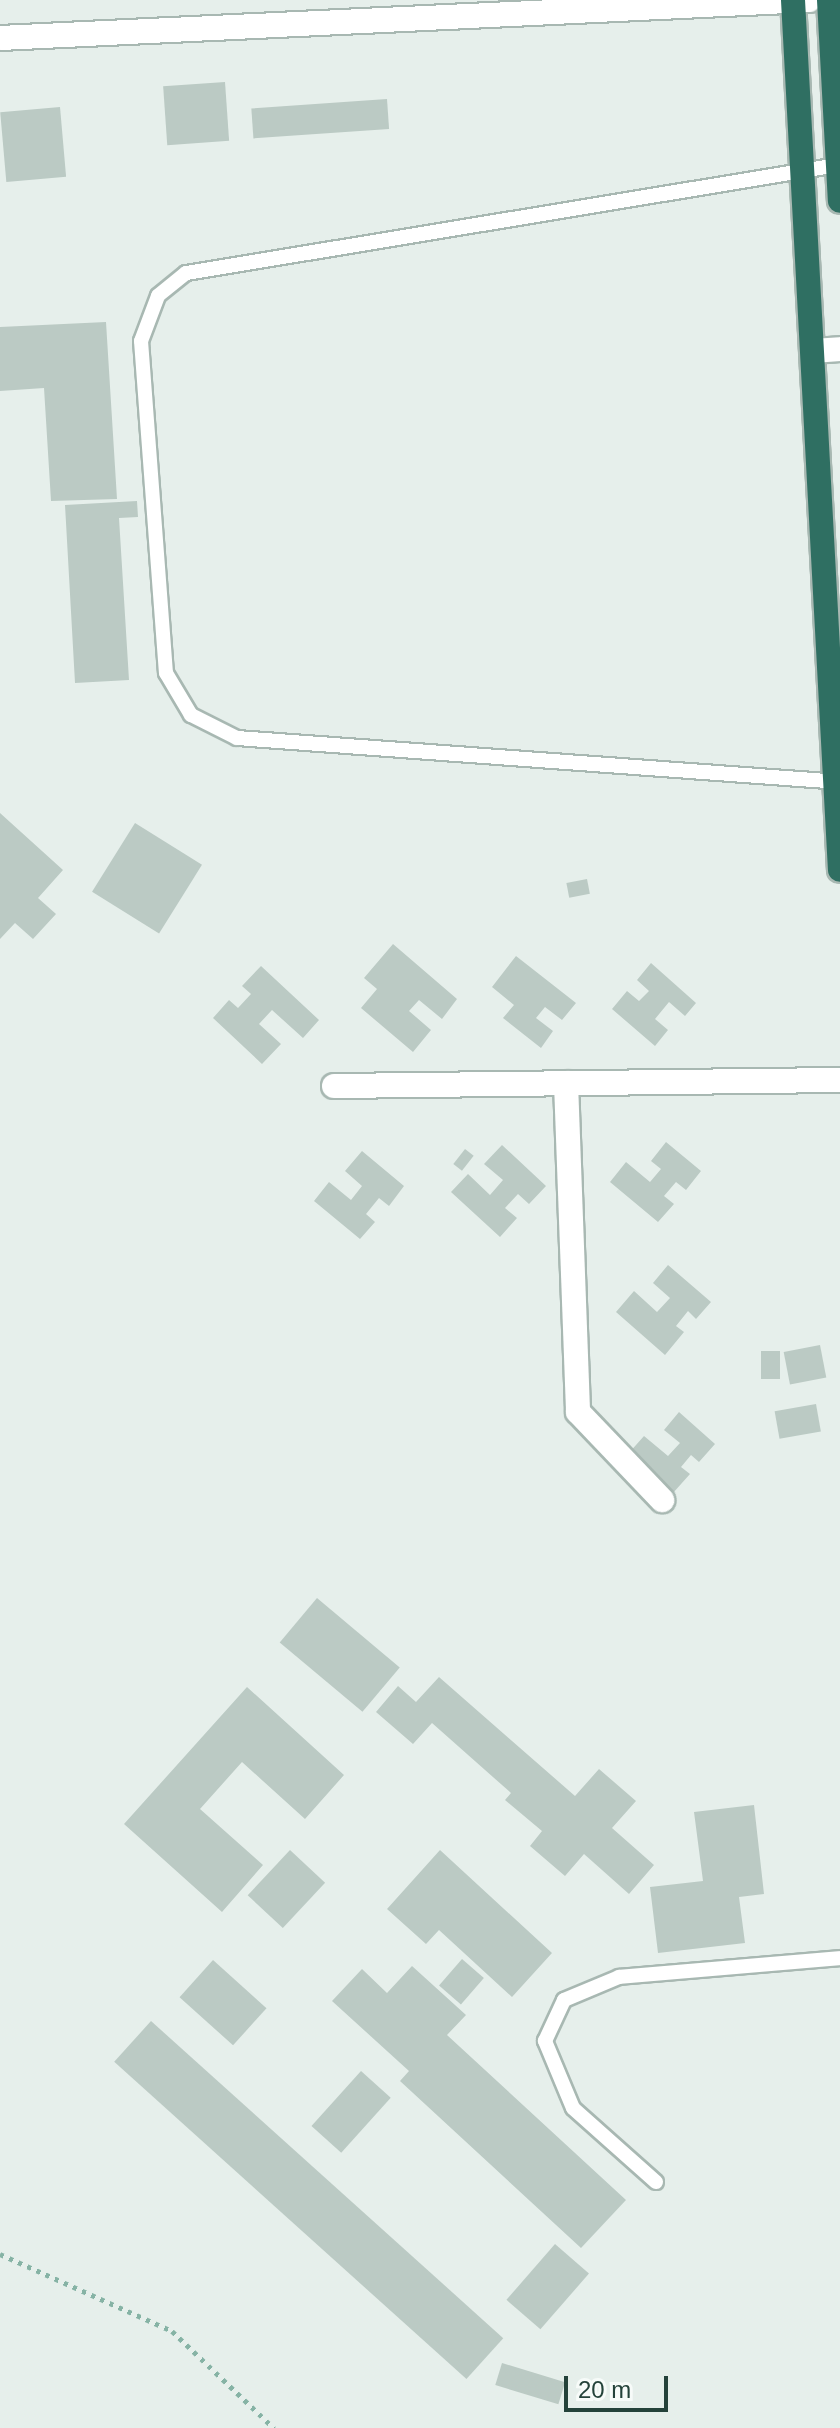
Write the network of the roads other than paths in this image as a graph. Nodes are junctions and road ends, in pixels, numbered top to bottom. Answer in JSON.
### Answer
{"nodes":[{"id":1,"x":793,"y":0,"type":"edge"},
{"id":2,"x":809,"y":0,"type":"edge"},
{"id":3,"x":829,"y":0,"type":"edge"},
{"id":4,"x":0,"y":38,"type":"edge"},
{"id":5,"x":838,"y":165,"type":"junction"},
{"id":6,"x":802,"y":168,"type":"junction"},
{"id":7,"x":840,"y":201,"type":"edge"},
{"id":8,"x":840,"y":349,"type":"edge"},
{"id":9,"x":813,"y":351,"type":"junction"},
{"id":10,"x":838,"y":782,"type":"edge"},
{"id":11,"x":840,"y":870,"type":"edge"},
{"id":12,"x":840,"y":1080,"type":"edge"},
{"id":13,"x":566,"y":1083,"type":"junction"},
{"id":14,"x":334,"y":1086,"type":"dead end"},
{"id":15,"x":662,"y":1500,"type":"dead end"},
{"id":16,"x":840,"y":1958,"type":"edge"},
{"id":17,"x":656,"y":2182,"type":"dead end"}],
"edges":[{"from":1,"to":2,"type":"street"},
{"from":1,"to":4,"type":"street"},
{"from":1,"to":6,"type":"highway"},
{"from":3,"to":5,"type":"highway"},
{"from":5,"to":6,"type":"lane"},
{"from":5,"to":7,"type":"highway"},
{"from":6,"to":9,"type":"highway"},
{"from":6,"to":10,"type":"lane"},
{"from":8,"to":9,"type":"street"},
{"from":9,"to":10,"type":"highway"},
{"from":10,"to":11,"type":"highway"},
{"from":12,"to":13,"type":"street"},
{"from":13,"to":14,"type":"street"},
{"from":13,"to":15,"type":"street"},
{"from":16,"to":17,"type":"lane"}]}
